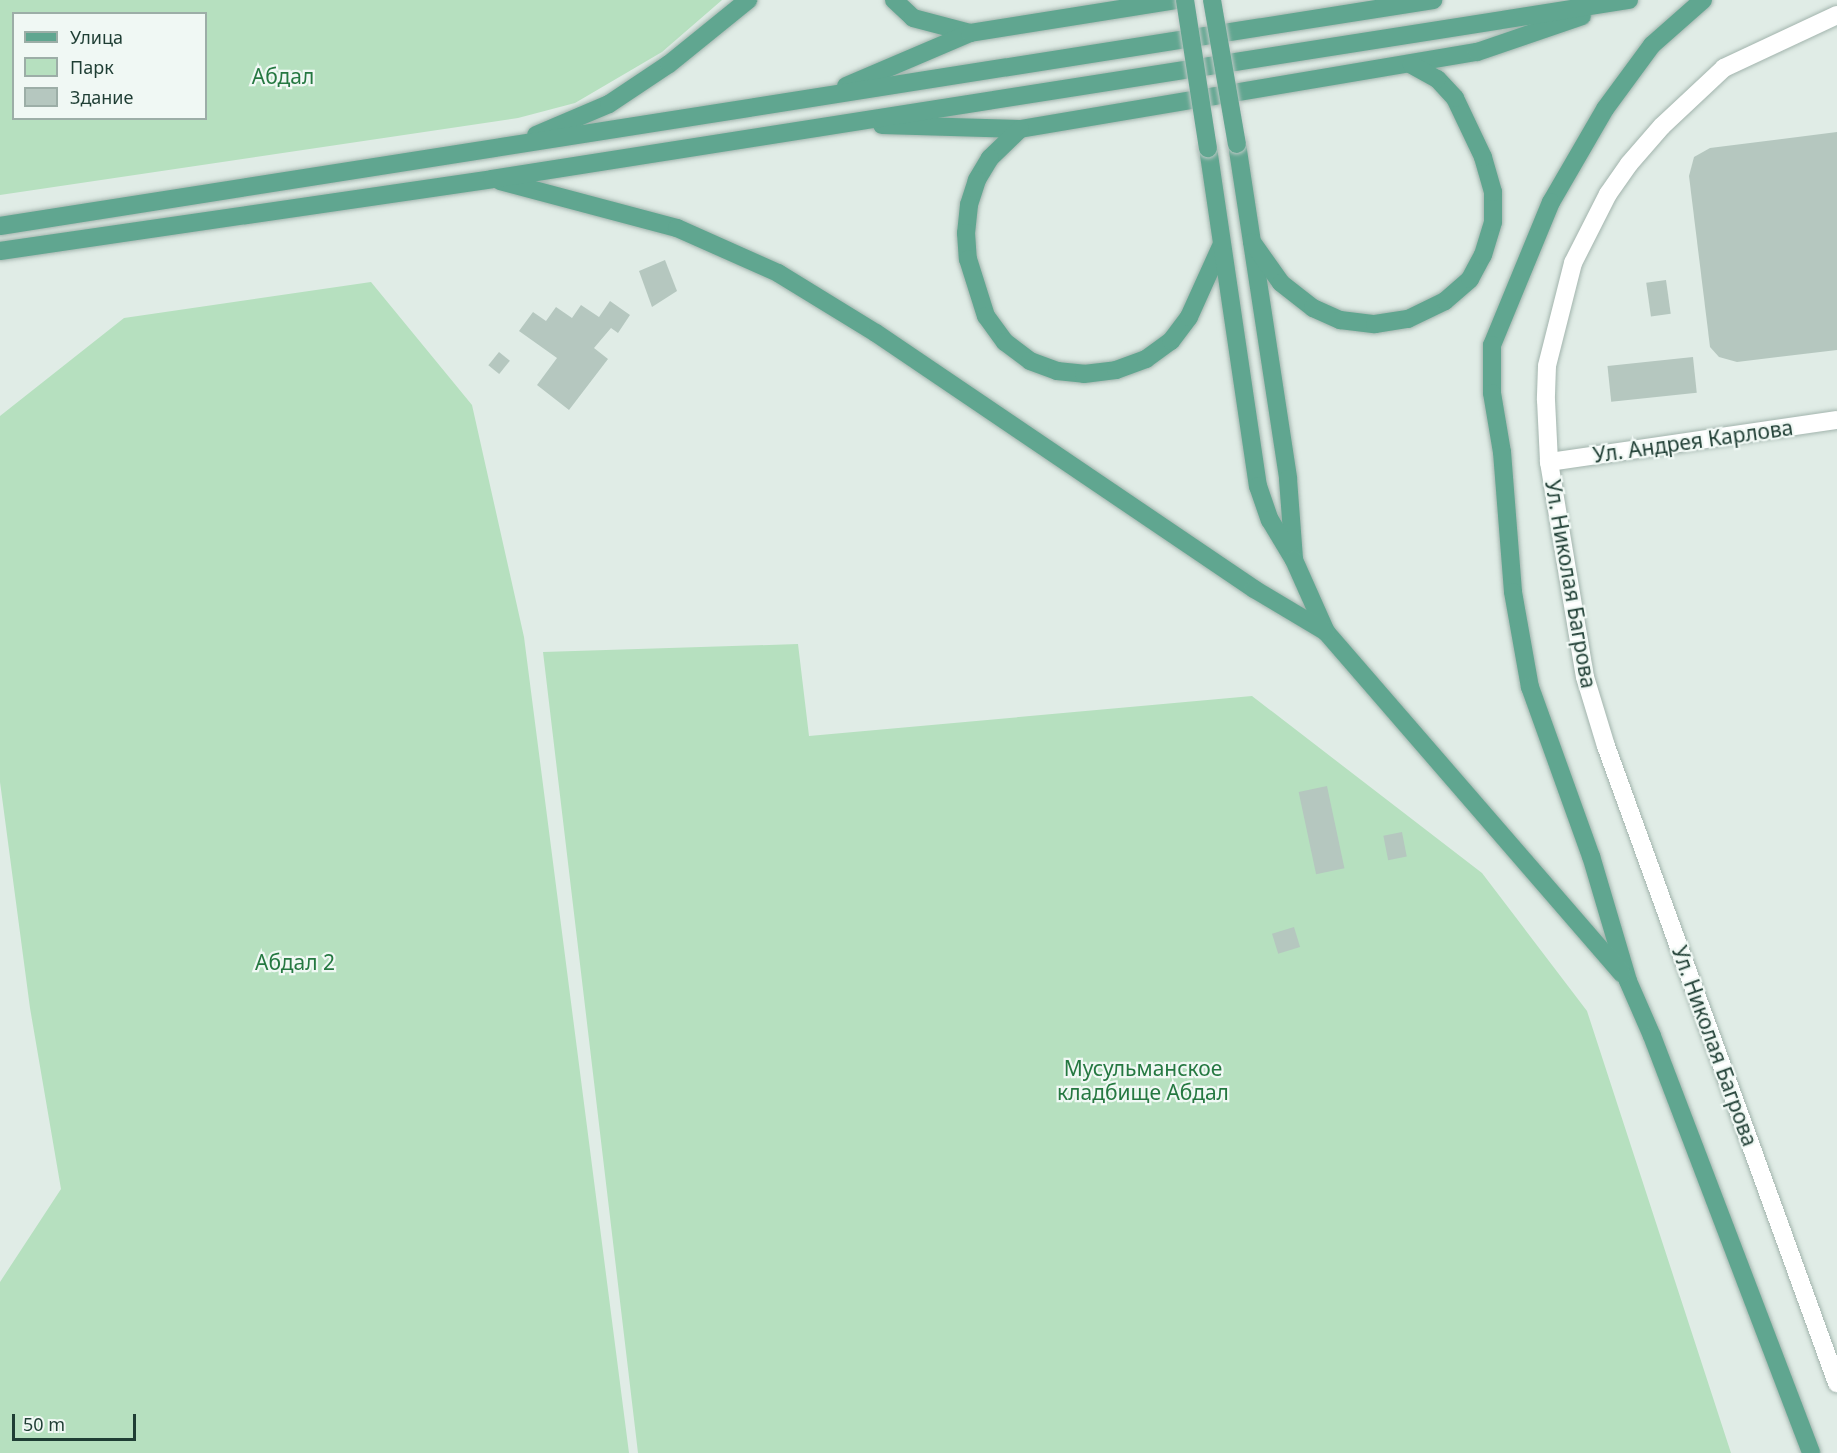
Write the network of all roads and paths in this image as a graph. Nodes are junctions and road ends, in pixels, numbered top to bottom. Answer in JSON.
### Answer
{"nodes":[{"id":1,"x":748,"y":0,"type":"edge"},
{"id":2,"x":894,"y":0,"type":"edge"},
{"id":3,"x":1176,"y":0,"type":"edge"},
{"id":4,"x":1185,"y":0,"type":"edge"},
{"id":5,"x":1212,"y":0,"type":"edge"},
{"id":6,"x":1433,"y":0,"type":"edge"},
{"id":7,"x":1628,"y":0,"type":"edge"},
{"id":8,"x":1703,"y":0,"type":"edge"},
{"id":9,"x":1837,"y":15,"type":"edge"},
{"id":10,"x":970,"y":33,"type":"junction"},
{"id":11,"x":1412,"y":64,"type":"junction"},
{"id":12,"x":821,"y":97,"type":"junction"},
{"id":13,"x":850,"y":122,"type":"junction"},
{"id":14,"x":1020,"y":129,"type":"junction"},
{"id":15,"x":511,"y":146,"type":"junction"},
{"id":16,"x":492,"y":179,"type":"junction"},
{"id":17,"x":0,"y":226,"type":"edge"},
{"id":18,"x":1252,"y":243,"type":"junction"},
{"id":19,"x":1221,"y":244,"type":"junction"},
{"id":20,"x":0,"y":251,"type":"edge"},
{"id":21,"x":1837,"y":420,"type":"edge"},
{"id":22,"x":1549,"y":462,"type":"junction"},
{"id":23,"x":1294,"y":560,"type":"junction"},
{"id":24,"x":1326,"y":632,"type":"junction"},
{"id":25,"x":1628,"y":981,"type":"junction"},
{"id":26,"x":1837,"y":1383,"type":"edge"},
{"id":27,"x":1811,"y":1453,"type":"edge"}],
"edges":[{"from":1,"to":15,"type":"main road"},
{"from":2,"to":10,"type":"main road"},
{"from":3,"to":10,"type":"main road"},
{"from":4,"to":19,"type":"main road","bridge":true},
{"from":5,"to":18,"type":"main road","bridge":true},
{"from":6,"to":12,"type":"main road"},
{"from":7,"to":11,"type":"main road"},
{"from":7,"to":13,"type":"main road"},
{"from":8,"to":25,"type":"main road"},
{"from":9,"to":22,"type":"street","name":"Ул. Николая Багрова"},
{"from":10,"to":12,"type":"main road"},
{"from":11,"to":14,"type":"main road"},
{"from":11,"to":18,"type":"main road"},
{"from":12,"to":15,"type":"main road"},
{"from":13,"to":14,"type":"main road"},
{"from":13,"to":16,"type":"main road"},
{"from":14,"to":19,"type":"main road"},
{"from":15,"to":17,"type":"main road"},
{"from":16,"to":20,"type":"main road"},
{"from":16,"to":24,"type":"main road"},
{"from":18,"to":23,"type":"main road"},
{"from":19,"to":23,"type":"main road"},
{"from":21,"to":22,"type":"street","name":"Ул. Андрея Карлова"},
{"from":22,"to":26,"type":"street","name":"Ул. Николая Багрова"},
{"from":23,"to":24,"type":"main road"},
{"from":24,"to":25,"type":"main road"},
{"from":25,"to":27,"type":"main road"}]}
